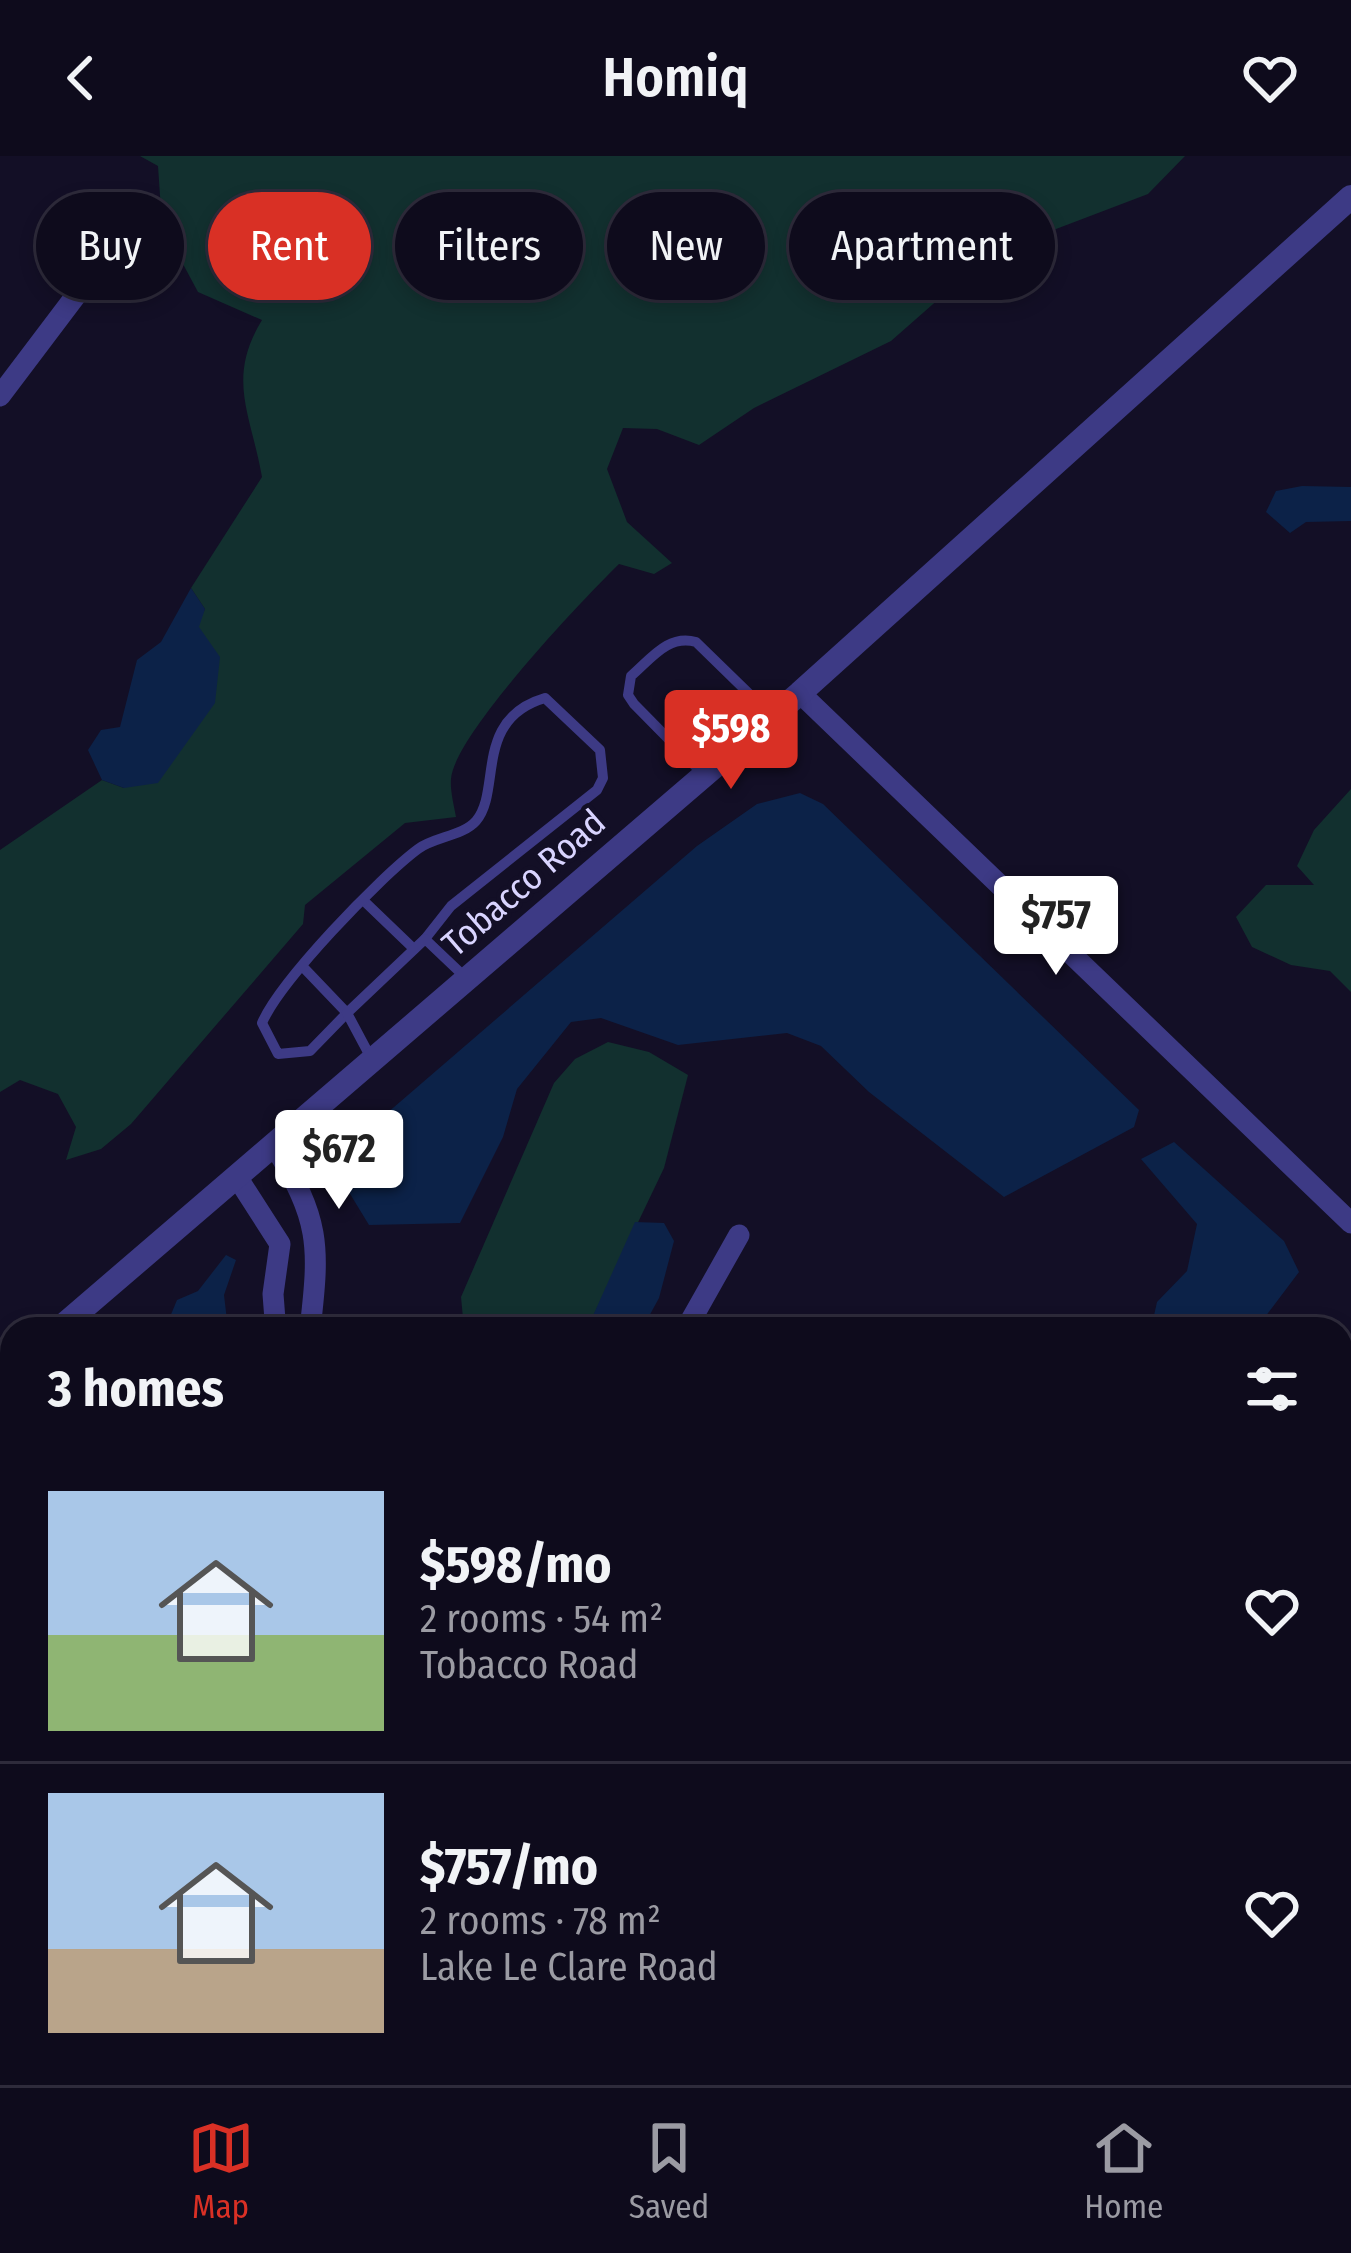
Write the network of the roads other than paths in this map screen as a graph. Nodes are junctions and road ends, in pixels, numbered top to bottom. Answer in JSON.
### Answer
{"nodes":[{"id":1,"x":1351,"y":197,"type":"edge"},
{"id":2,"x":72,"y":300,"type":"edge"},
{"id":3,"x":0,"y":396,"type":"edge"},
{"id":4,"x":800,"y":693,"type":"junction"},
{"id":5,"x":772,"y":717,"type":"junction"},
{"id":6,"x":704,"y":775,"type":"junction"},
{"id":7,"x":364,"y":901,"type":"junction"},
{"id":8,"x":424,"y":939,"type":"junction"},
{"id":9,"x":414,"y":949,"type":"junction"},
{"id":10,"x":304,"y":968,"type":"junction"},
{"id":11,"x":467,"y":979,"type":"junction"},
{"id":12,"x":347,"y":1013,"type":"junction"},
{"id":13,"x":372,"y":1061,"type":"junction"},
{"id":14,"x":274,"y":1145,"type":"junction"},
{"id":15,"x":237,"y":1177,"type":"junction"},
{"id":16,"x":1351,"y":1223,"type":"edge"},
{"id":17,"x":740,"y":1235,"type":"dead end"},
{"id":18,"x":277,"y":1264,"type":"junction"},
{"id":19,"x":316,"y":1274,"type":"junction"},
{"id":20,"x":73,"y":1317,"type":"edge"},
{"id":21,"x":275,"y":1317,"type":"edge"},
{"id":22,"x":311,"y":1317,"type":"edge"},
{"id":23,"x":693,"y":1317,"type":"edge"}],
"edges":[{"from":1,"to":4,"type":"street","name":"Tobacco Road"},
{"from":2,"to":3,"type":"street"},
{"from":4,"to":5,"type":"street","name":"Tobacco Road"},
{"from":4,"to":16,"type":"street"},
{"from":5,"to":6,"type":"street","name":"Tobacco Road"},
{"from":5,"to":6,"type":"lane"},
{"from":6,"to":11,"type":"street","name":"Tobacco Road"},
{"from":7,"to":8,"type":"lane"},
{"from":7,"to":9,"type":"lane"},
{"from":7,"to":10,"type":"lane"},
{"from":8,"to":9,"type":"lane"},
{"from":8,"to":11,"type":"lane"},
{"from":9,"to":12,"type":"lane"},
{"from":10,"to":12,"type":"lane"},
{"from":10,"to":12,"type":"lane"},
{"from":11,"to":13,"type":"street","name":"Tobacco Road"},
{"from":12,"to":13,"type":"lane"},
{"from":13,"to":14,"type":"street","name":"Tobacco Road"},
{"from":14,"to":15,"type":"street","name":"Tobacco Road"},
{"from":14,"to":19,"type":"street"},
{"from":15,"to":18,"type":"street"},
{"from":15,"to":20,"type":"street","name":"Tobacco Road"},
{"from":17,"to":23,"type":"street"},
{"from":18,"to":19,"type":"street"},
{"from":18,"to":21,"type":"street"},
{"from":19,"to":22,"type":"street"}]}
